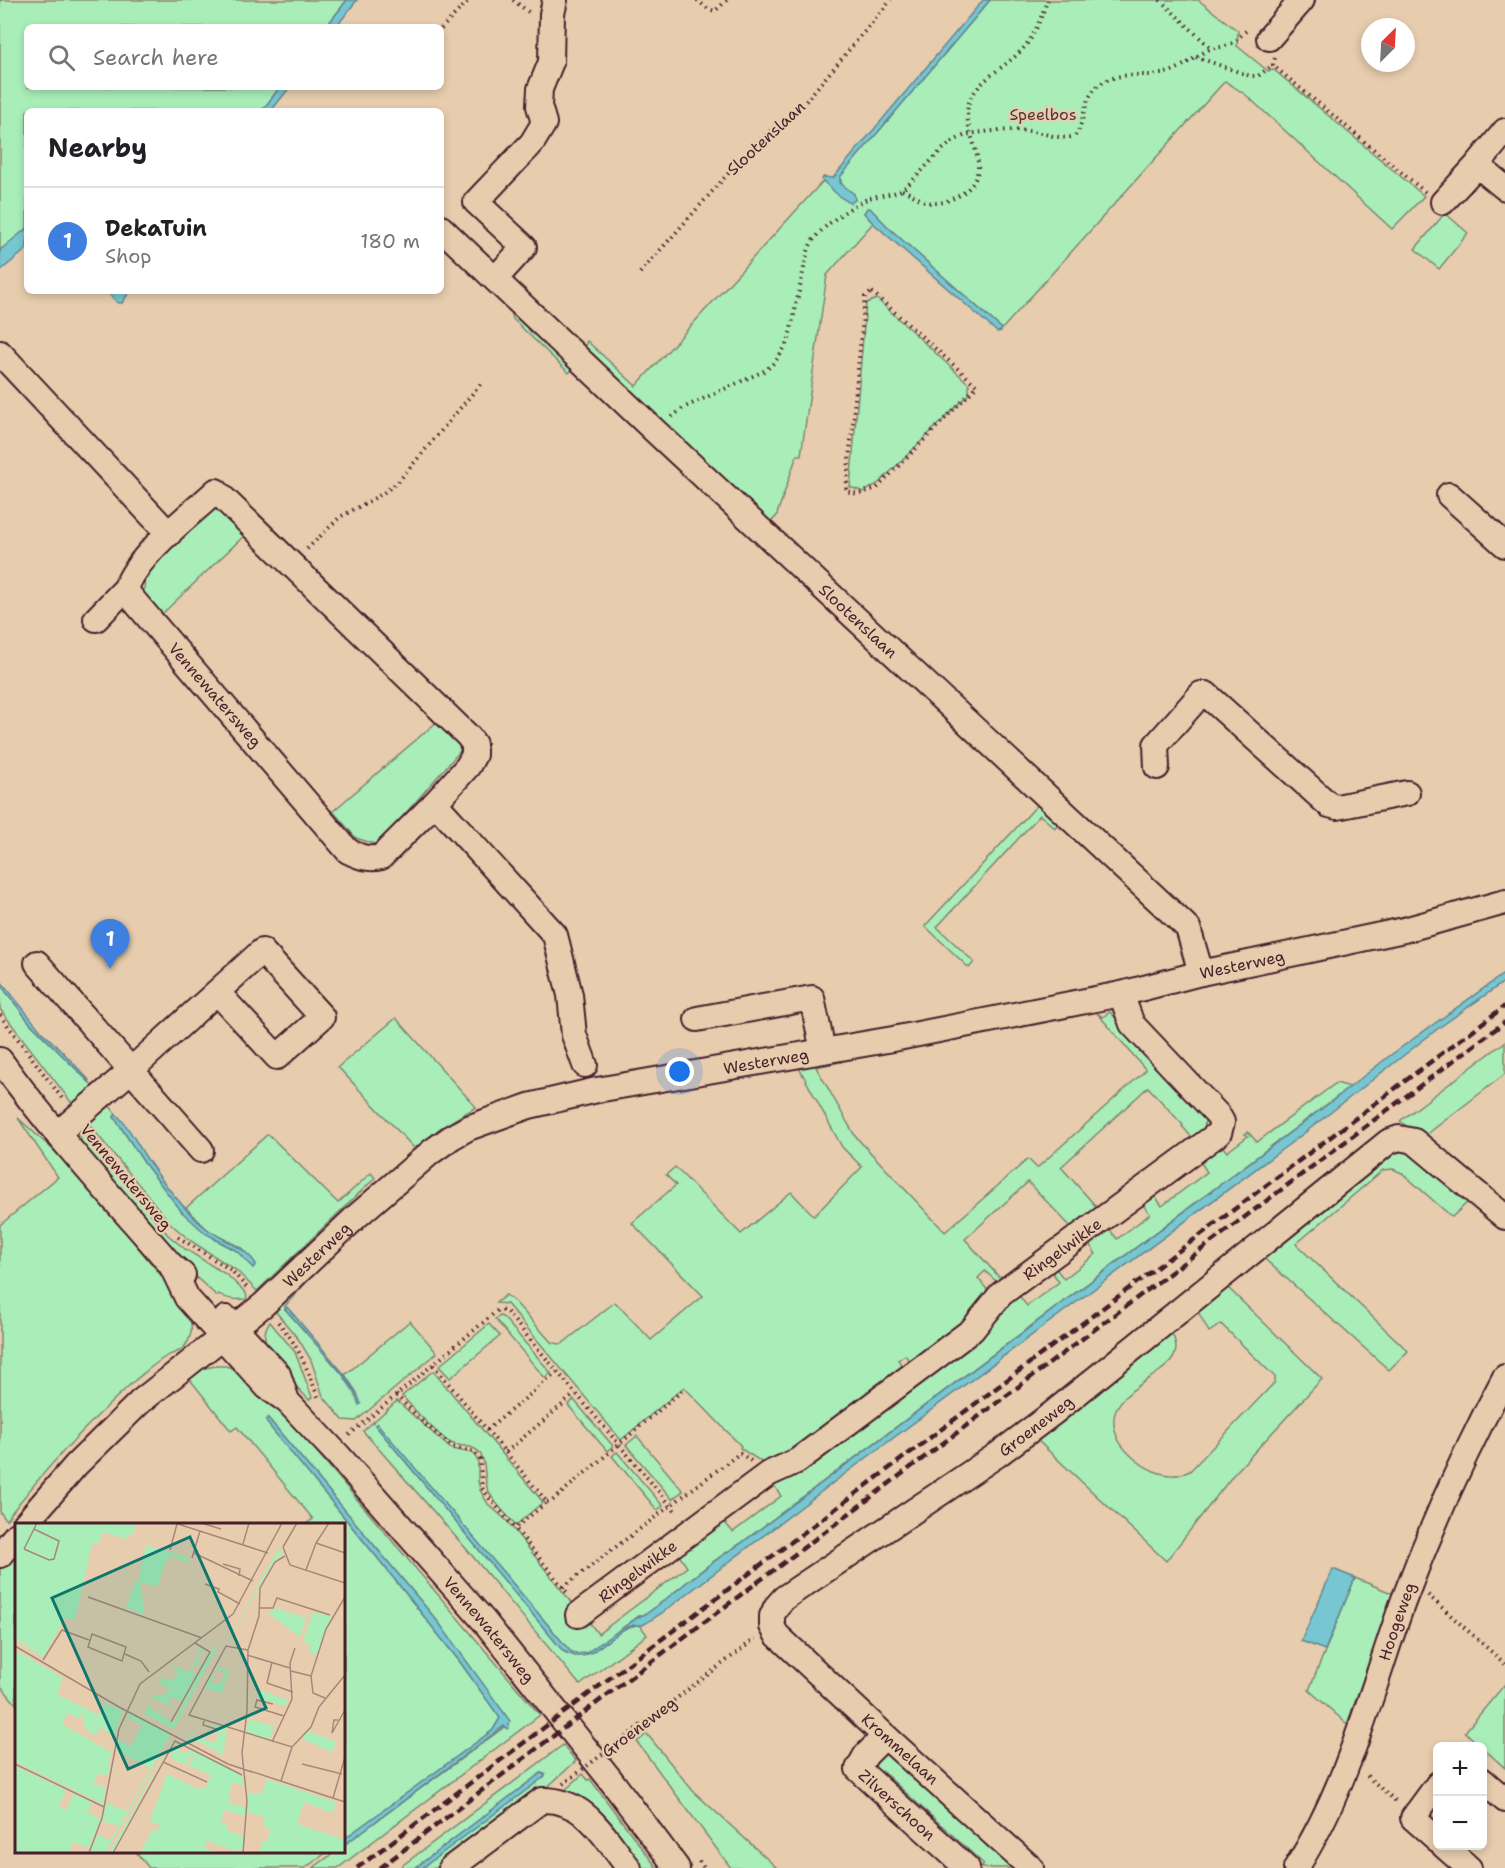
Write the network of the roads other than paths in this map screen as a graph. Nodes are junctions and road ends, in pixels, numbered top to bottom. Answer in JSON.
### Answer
{"nodes":[{"id":1,"x":555,"y":0,"type":"edge"},
{"id":2,"x":1302,"y":0,"type":"edge"},
{"id":3,"x":1269,"y":38,"type":"road end"},
{"id":4,"x":1505,"y":131,"type":"edge"},
{"id":5,"x":1478,"y":165,"type":"junction"},
{"id":6,"x":1505,"y":188,"type":"edge"},
{"id":7,"x":1443,"y":202,"type":"road end"},
{"id":8,"x":444,"y":231,"type":"edge"},
{"id":9,"x":495,"y":278,"type":"junction"},
{"id":10,"x":0,"y":353,"type":"edge"},
{"id":11,"x":1449,"y":495,"type":"dead end"},
{"id":12,"x":169,"y":534,"type":"junction"},
{"id":13,"x":1505,"y":545,"type":"edge"},
{"id":14,"x":126,"y":588,"type":"junction"},
{"id":15,"x":96,"y":619,"type":"dead end"},
{"id":16,"x":1157,"y":767,"type":"dead end"},
{"id":17,"x":1407,"y":793,"type":"dead end"},
{"id":18,"x":435,"y":803,"type":"junction"},
{"id":19,"x":1505,"y":903,"type":"edge"},
{"id":20,"x":37,"y":963,"type":"dead end"},
{"id":21,"x":1201,"y":973,"type":"junction"},
{"id":22,"x":217,"y":992,"type":"dead end"},
{"id":23,"x":1121,"y":994,"type":"junction"},
{"id":24,"x":697,"y":1019,"type":"dead end"},
{"id":25,"x":823,"y":1051,"type":"junction"},
{"id":26,"x":0,"y":1060,"type":"edge"},
{"id":27,"x":585,"y":1065,"type":"dead end"},
{"id":28,"x":131,"y":1070,"type":"junction"},
{"id":29,"x":57,"y":1134,"type":"junction"},
{"id":30,"x":201,"y":1150,"type":"dead end"},
{"id":31,"x":1505,"y":1216,"type":"edge"},
{"id":32,"x":229,"y":1333,"type":"junction"},
{"id":33,"x":1505,"y":1377,"type":"edge"},
{"id":34,"x":26,"y":1523,"type":"edge"},
{"id":35,"x":15,"y":1536,"type":"edge"},
{"id":36,"x":0,"y":1555,"type":"edge"},
{"id":37,"x":580,"y":1614,"type":"road end"},
{"id":38,"x":772,"y":1626,"type":"joint"},
{"id":39,"x":885,"y":1736,"type":"junction"},
{"id":40,"x":1487,"y":1784,"type":"edge"},
{"id":41,"x":1433,"y":1790,"type":"edge"},
{"id":42,"x":1505,"y":1800,"type":"edge"},
{"id":43,"x":1433,"y":1836,"type":"edge"},
{"id":44,"x":1449,"y":1850,"type":"edge"},
{"id":45,"x":451,"y":1868,"type":"edge"},
{"id":46,"x":629,"y":1868,"type":"edge"},
{"id":47,"x":677,"y":1868,"type":"edge"},
{"id":48,"x":967,"y":1868,"type":"edge"},
{"id":49,"x":1031,"y":1868,"type":"edge"},
{"id":50,"x":1296,"y":1868,"type":"edge"},
{"id":51,"x":1469,"y":1868,"type":"edge"}],
"edges":[{"from":1,"to":9,"type":"street"},
{"from":2,"to":3,"type":"street"},
{"from":4,"to":5,"type":"street"},
{"from":5,"to":6,"type":"street"},
{"from":5,"to":7,"type":"street"},
{"from":8,"to":9,"type":"street","name":"Slootenslaan"},
{"from":9,"to":21,"type":"street","name":"Slootenslaan"},
{"from":10,"to":12,"type":"street"},
{"from":11,"to":13,"type":"street"},
{"from":12,"to":14,"type":"street","name":"Vennewatersweg"},
{"from":12,"to":18,"type":"street","name":"Vennewatersweg"},
{"from":14,"to":15,"type":"street"},
{"from":14,"to":18,"type":"street","name":"Vennewatersweg"},
{"from":16,"to":17,"type":"street"},
{"from":18,"to":27,"type":"street"},
{"from":19,"to":21,"type":"street","name":"Westerweg"},
{"from":20,"to":28,"type":"street"},
{"from":21,"to":23,"type":"street","name":"Westerweg"},
{"from":22,"to":28,"type":"street"},
{"from":23,"to":25,"type":"street","name":"Westerweg"},
{"from":23,"to":37,"type":"street","name":"Ringelwikke"},
{"from":24,"to":25,"type":"street"},
{"from":25,"to":32,"type":"street","name":"Westerweg"},
{"from":26,"to":29,"type":"street","name":"Vennewatersweg"},
{"from":28,"to":29,"type":"street"},
{"from":28,"to":30,"type":"street"},
{"from":29,"to":32,"type":"street","name":"Vennewatersweg"},
{"from":31,"to":38,"type":"street","name":"Groeneweg"},
{"from":32,"to":34,"type":"street","name":"Westerweg"},
{"from":32,"to":47,"type":"street","name":"Vennewatersweg"},
{"from":33,"to":50,"type":"street","name":"Hoogeweg"},
{"from":35,"to":36,"type":"street"},
{"from":38,"to":39,"type":"street","name":"Krommelaan"},
{"from":39,"to":48,"type":"street","name":"Zilverschoon"},
{"from":39,"to":49,"type":"street","name":"Krommelaan"},
{"from":40,"to":42,"type":"street"},
{"from":41,"to":43,"type":"street"},
{"from":44,"to":51,"type":"street"},
{"from":45,"to":46,"type":"street"}]}
